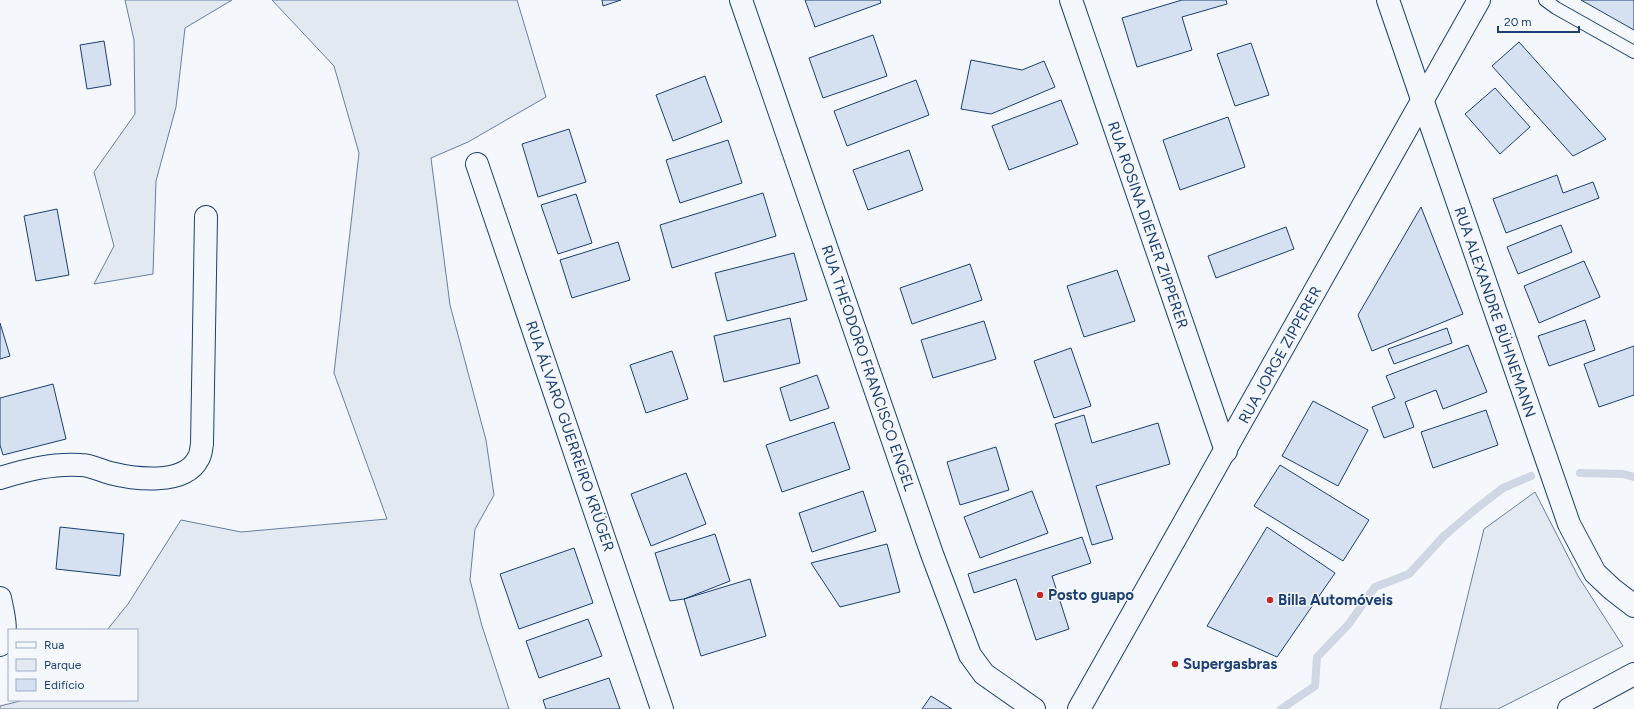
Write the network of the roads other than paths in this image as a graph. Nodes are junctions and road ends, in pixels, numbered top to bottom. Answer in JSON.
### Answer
{"nodes":[{"id":1,"x":741,"y":0,"type":"edge"},
{"id":2,"x":1071,"y":0,"type":"edge"},
{"id":3,"x":1388,"y":0,"type":"edge"},
{"id":4,"x":1479,"y":0,"type":"edge"},
{"id":5,"x":1545,"y":0,"type":"edge"},
{"id":6,"x":1634,"y":52,"type":"edge"},
{"id":7,"x":1422,"y":102,"type":"junction"},
{"id":8,"x":477,"y":164,"type":"dead end"},
{"id":9,"x":206,"y":217,"type":"dead end"},
{"id":10,"x":1226,"y":451,"type":"junction"},
{"id":11,"x":0,"y":478,"type":"edge"},
{"id":12,"x":0,"y":598,"type":"edge"},
{"id":13,"x":1634,"y":606,"type":"edge"},
{"id":14,"x":0,"y":646,"type":"edge"},
{"id":15,"x":1634,"y":674,"type":"edge"},
{"id":16,"x":662,"y":709,"type":"edge"},
{"id":17,"x":1034,"y":709,"type":"edge"},
{"id":18,"x":1079,"y":709,"type":"edge"},
{"id":19,"x":1568,"y":709,"type":"edge"}],
"edges":[{"from":1,"to":17,"type":"street","name":"RUA THEODORO FRANCISCO ENGEL"},
{"from":2,"to":10,"type":"street","name":"RUA ROSINA DIENER ZIPPERER"},
{"from":3,"to":7,"type":"street","name":"RUA ALEXANDRE BÜHNEMANN"},
{"from":4,"to":7,"type":"street","name":"RUA JORGE ZIPPERER"},
{"from":5,"to":6,"type":"lane"},
{"from":7,"to":10,"type":"street","name":"RUA JORGE ZIPPERER"},
{"from":7,"to":13,"type":"street","name":"RUA ALEXANDRE BÜHNEMANN"},
{"from":8,"to":16,"type":"street","name":"RUA ÁLVARO GUERREIRO KRÜGER"},
{"from":9,"to":11,"type":"street"},
{"from":10,"to":18,"type":"street","name":"RUA JORGE ZIPPERER"},
{"from":12,"to":14,"type":"street"},
{"from":15,"to":19,"type":"street"}]}
